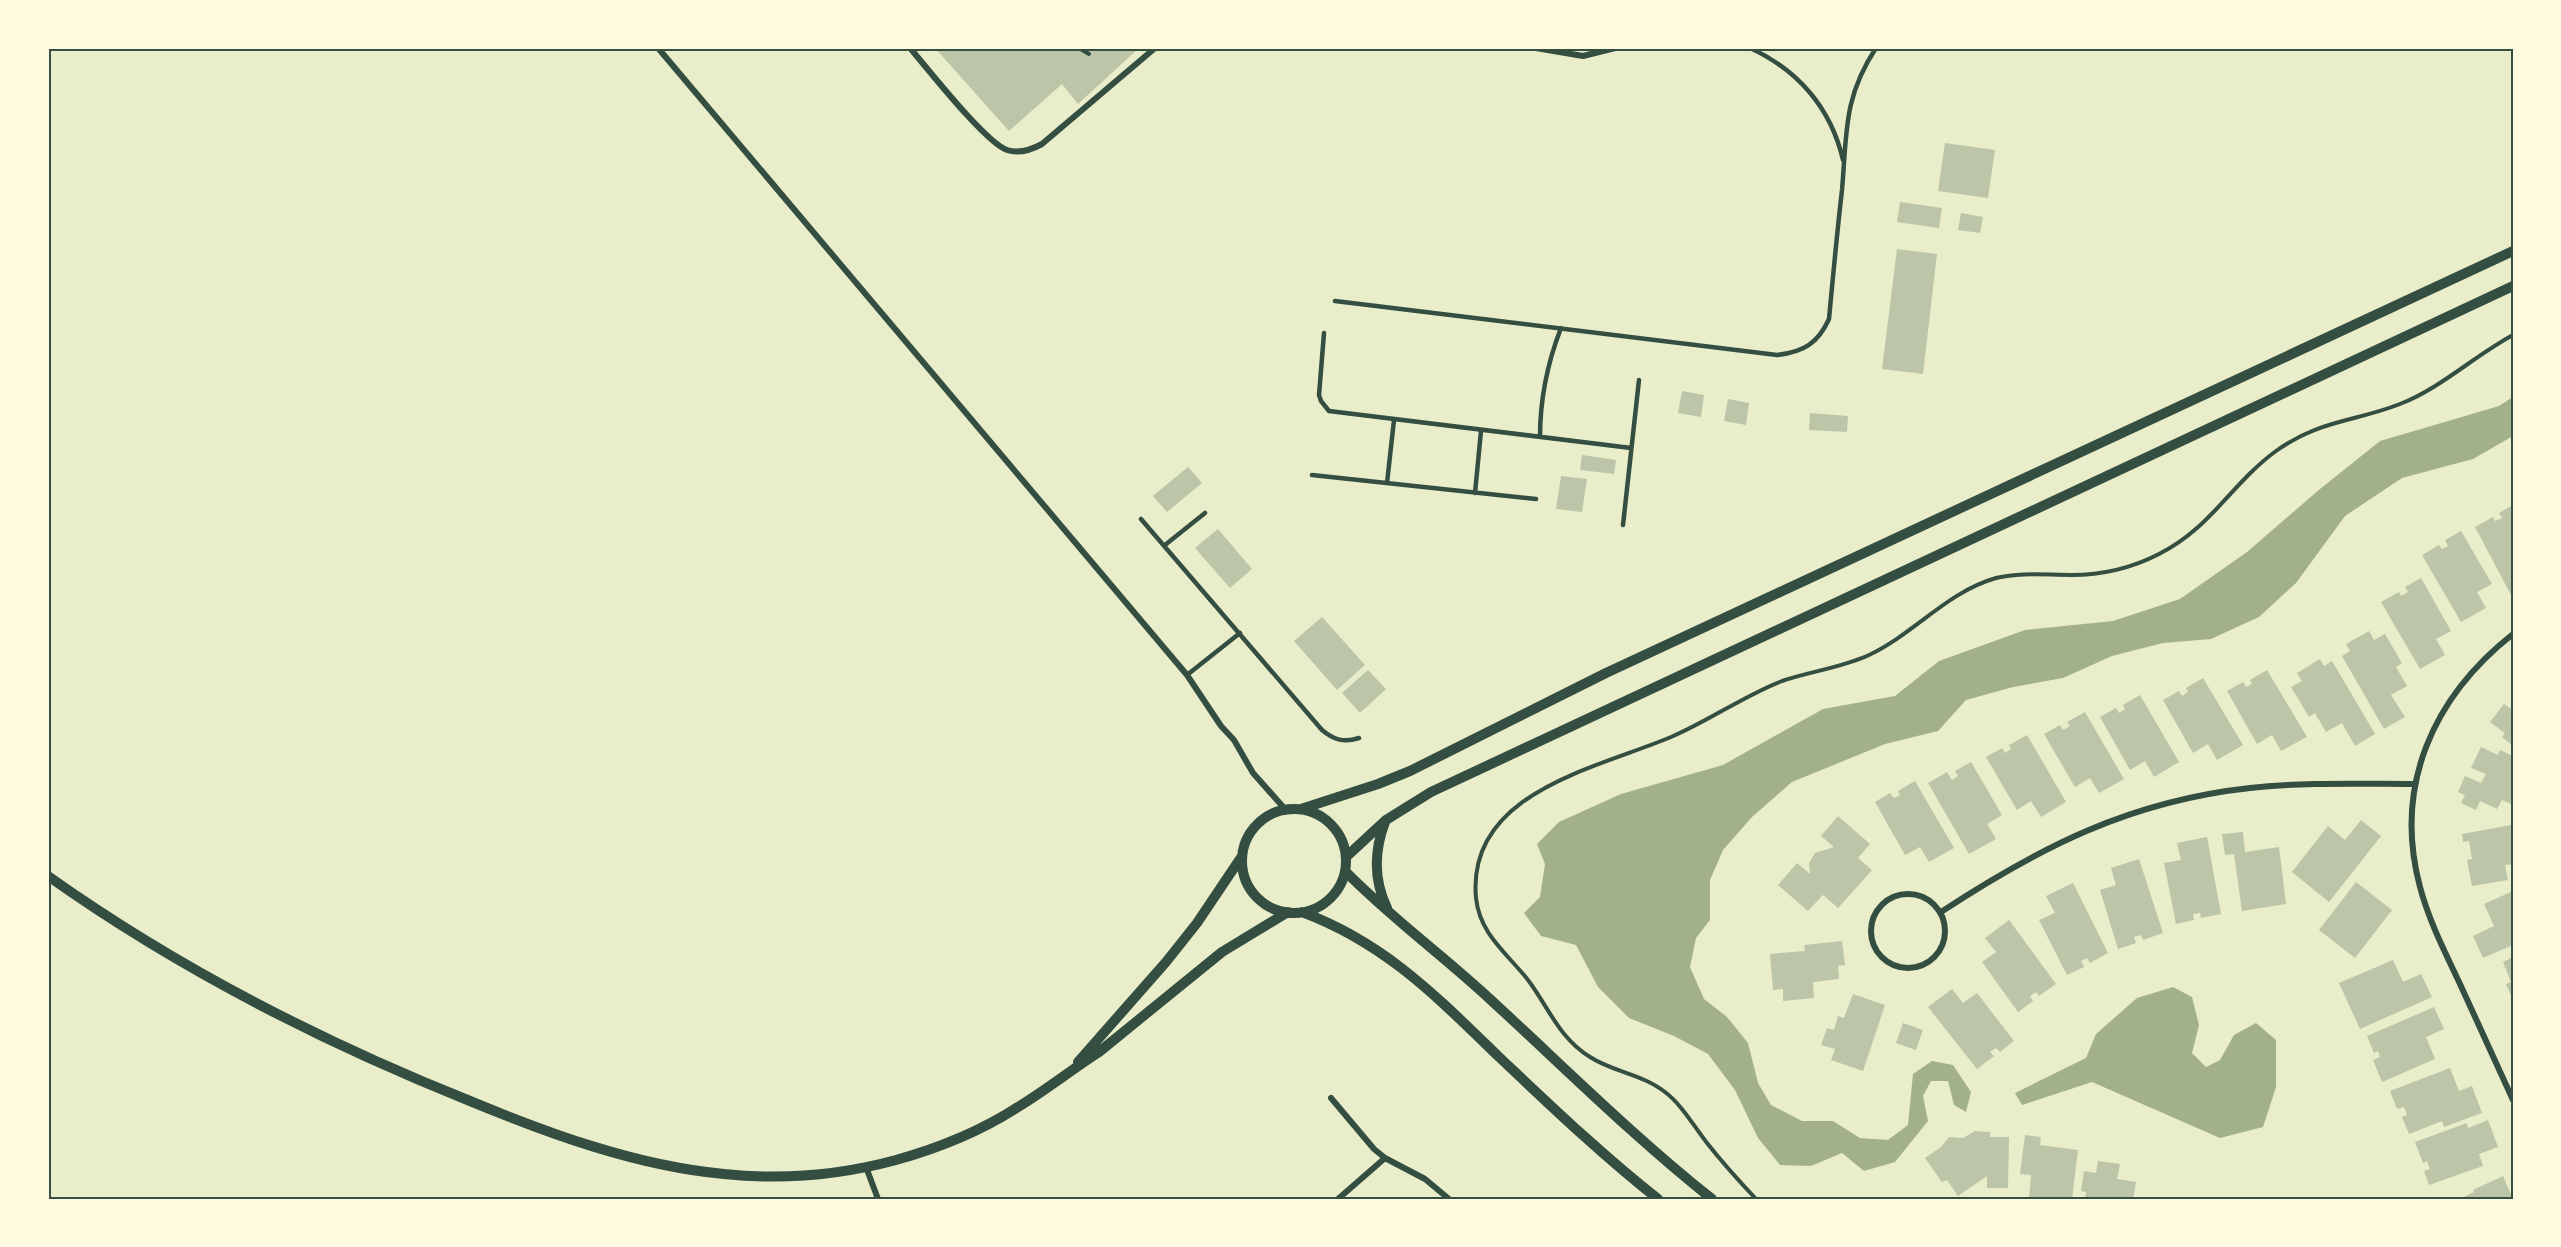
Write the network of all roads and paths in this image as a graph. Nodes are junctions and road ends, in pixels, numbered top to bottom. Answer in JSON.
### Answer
{"nodes":[{"id":1,"x":658,"y":48,"type":"edge"},
{"id":2,"x":909,"y":48,"type":"edge"},
{"id":3,"x":1079,"y":48,"type":"edge"},
{"id":4,"x":1155,"y":48,"type":"edge"},
{"id":5,"x":1536,"y":48,"type":"edge"},
{"id":6,"x":1615,"y":48,"type":"edge"},
{"id":7,"x":1750,"y":48,"type":"edge"},
{"id":8,"x":1876,"y":48,"type":"edge"},
{"id":9,"x":1089,"y":54,"type":"dead end"},
{"id":10,"x":1844,"y":165,"type":"junction"},
{"id":11,"x":2513,"y":251,"type":"edge"},
{"id":12,"x":2513,"y":286,"type":"edge"},
{"id":13,"x":1335,"y":301,"type":"dead end"},
{"id":14,"x":1561,"y":328,"type":"junction"},
{"id":15,"x":1324,"y":333,"type":"dead end"},
{"id":16,"x":2513,"y":335,"type":"edge"},
{"id":17,"x":1639,"y":380,"type":"dead end"},
{"id":18,"x":1394,"y":420,"type":"junction"},
{"id":19,"x":1481,"y":430,"type":"junction"},
{"id":20,"x":1540,"y":437,"type":"junction"},
{"id":21,"x":1631,"y":448,"type":"junction"},
{"id":22,"x":1312,"y":475,"type":"dead end"},
{"id":23,"x":1387,"y":483,"type":"junction"},
{"id":24,"x":1475,"y":493,"type":"junction"},
{"id":25,"x":1536,"y":500,"type":"dead end"},
{"id":26,"x":1204,"y":513,"type":"dead end"},
{"id":27,"x":1141,"y":519,"type":"dead end"},
{"id":28,"x":1623,"y":525,"type":"dead end"},
{"id":29,"x":1165,"y":545,"type":"junction"},
{"id":30,"x":1240,"y":633,"type":"junction"},
{"id":31,"x":2513,"y":634,"type":"edge"},
{"id":32,"x":1188,"y":675,"type":"junction"},
{"id":33,"x":1359,"y":738,"type":"dead end"},
{"id":34,"x":2414,"y":784,"type":"junction"},
{"id":35,"x":1285,"y":809,"type":"junction"},
{"id":36,"x":1301,"y":809,"type":"junction"},
{"id":37,"x":1386,"y":820,"type":"junction"},
{"id":38,"x":1242,"y":856,"type":"junction"},
{"id":39,"x":1346,"y":857,"type":"junction"},
{"id":40,"x":1345,"y":871,"type":"junction"},
{"id":41,"x":48,"y":876,"type":"edge"},
{"id":42,"x":1288,"y":912,"type":"junction"},
{"id":43,"x":1302,"y":912,"type":"junction"},
{"id":44,"x":1941,"y":912,"type":"junction"},
{"id":45,"x":1389,"y":914,"type":"junction"},
{"id":46,"x":1076,"y":1064,"type":"junction"},
{"id":47,"x":1331,"y":1098,"type":"dead end"},
{"id":48,"x":2513,"y":1100,"type":"edge"},
{"id":49,"x":1385,"y":1158,"type":"junction"},
{"id":50,"x":866,"y":1167,"type":"junction"},
{"id":51,"x":878,"y":1199,"type":"edge"},
{"id":52,"x":1338,"y":1199,"type":"edge"},
{"id":53,"x":1449,"y":1199,"type":"edge"},
{"id":54,"x":1658,"y":1199,"type":"edge"},
{"id":55,"x":1712,"y":1199,"type":"edge"},
{"id":56,"x":1756,"y":1199,"type":"edge"}],
"edges":[{"from":1,"to":32,"type":"street"},
{"from":2,"to":4,"type":"street"},
{"from":3,"to":9,"type":"path"},
{"from":5,"to":6,"type":"street"},
{"from":7,"to":10,"type":"lane"},
{"from":8,"to":10,"type":"lane"},
{"from":10,"to":14,"type":"lane"},
{"from":11,"to":36,"type":"street"},
{"from":12,"to":37,"type":"street"},
{"from":13,"to":14,"type":"lane"},
{"from":14,"to":20,"type":"lane"},
{"from":15,"to":18,"type":"lane"},
{"from":16,"to":56,"type":"path"},
{"from":17,"to":21,"type":"lane"},
{"from":18,"to":19,"type":"lane"},
{"from":18,"to":23,"type":"lane"},
{"from":19,"to":20,"type":"lane"},
{"from":19,"to":24,"type":"lane"},
{"from":20,"to":21,"type":"lane"},
{"from":21,"to":28,"type":"lane"},
{"from":22,"to":23,"type":"lane"},
{"from":23,"to":24,"type":"lane"},
{"from":24,"to":25,"type":"lane"},
{"from":26,"to":29,"type":"lane"},
{"from":27,"to":29,"type":"lane"},
{"from":29,"to":30,"type":"lane"},
{"from":30,"to":32,"type":"lane"},
{"from":30,"to":33,"type":"lane"},
{"from":31,"to":34,"type":"street"},
{"from":32,"to":35,"type":"street"},
{"from":34,"to":44,"type":"street"},
{"from":34,"to":48,"type":"street"},
{"from":35,"to":36,"type":"street"},
{"from":35,"to":38,"type":"street"},
{"from":36,"to":39,"type":"street"},
{"from":37,"to":39,"type":"street"},
{"from":37,"to":45,"type":"street"},
{"from":38,"to":42,"type":"street"},
{"from":38,"to":46,"type":"street"},
{"from":39,"to":40,"type":"street"},
{"from":40,"to":43,"type":"street"},
{"from":40,"to":45,"type":"street"},
{"from":41,"to":50,"type":"street"},
{"from":42,"to":43,"type":"street"},
{"from":42,"to":46,"type":"street"},
{"from":43,"to":54,"type":"street"},
{"from":44,"to":44,"type":"street"},
{"from":45,"to":55,"type":"street"},
{"from":46,"to":50,"type":"street"},
{"from":47,"to":49,"type":"street"},
{"from":49,"to":52,"type":"street"},
{"from":49,"to":53,"type":"street"},
{"from":50,"to":51,"type":"street"}]}
